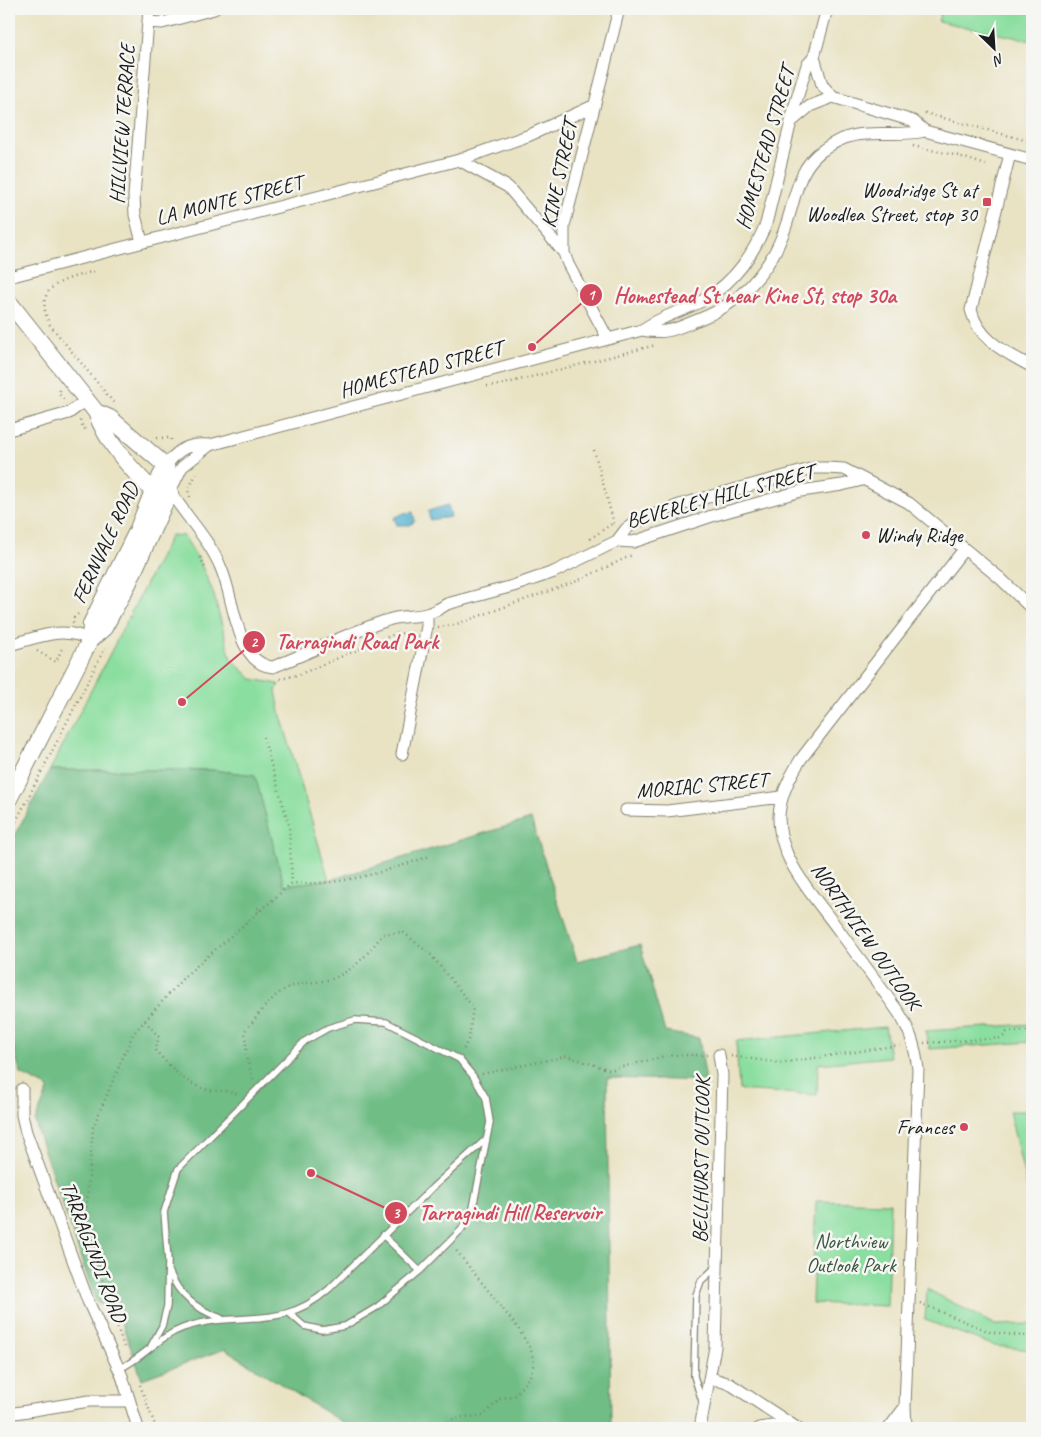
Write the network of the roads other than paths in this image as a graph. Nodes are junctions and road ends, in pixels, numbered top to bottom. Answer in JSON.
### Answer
{"nodes":[{"id":1,"x":149,"y":9,"type":"edge"},
{"id":2,"x":214,"y":9,"type":"edge"},
{"id":3,"x":619,"y":9,"type":"edge"},
{"id":4,"x":826,"y":9,"type":"edge"},
{"id":5,"x":148,"y":22,"type":"junction"},
{"id":6,"x":814,"y":57,"type":"junction"},
{"id":7,"x":834,"y":97,"type":"junction"},
{"id":8,"x":593,"y":106,"type":"junction"},
{"id":9,"x":792,"y":121,"type":"junction"},
{"id":10,"x":925,"y":130,"type":"junction"},
{"id":11,"x":1010,"y":154,"type":"junction"},
{"id":12,"x":459,"y":160,"type":"junction"},
{"id":13,"x":1032,"y":160,"type":"edge"},
{"id":14,"x":142,"y":242,"type":"junction"},
{"id":15,"x":564,"y":253,"type":"junction"},
{"id":16,"x":9,"y":277,"type":"edge"},
{"id":17,"x":9,"y":302,"type":"edge"},
{"id":18,"x":642,"y":330,"type":"junction"},
{"id":19,"x":608,"y":339,"type":"junction"},
{"id":20,"x":1032,"y":367,"type":"edge"},
{"id":21,"x":91,"y":406,"type":"junction"},
{"id":22,"x":9,"y":430,"type":"edge"},
{"id":23,"x":210,"y":444,"type":"junction"},
{"id":24,"x":166,"y":466,"type":"junction"},
{"id":25,"x":862,"y":480,"type":"junction"},
{"id":26,"x":170,"y":490,"type":"junction"},
{"id":27,"x":153,"y":491,"type":"junction"},
{"id":28,"x":617,"y":542,"type":"junction"},
{"id":29,"x":964,"y":548,"type":"junction"},
{"id":30,"x":1028,"y":597,"type":"edge"},
{"id":31,"x":1032,"y":610,"type":"edge"},
{"id":32,"x":427,"y":615,"type":"junction"},
{"id":33,"x":90,"y":640,"type":"junction"},
{"id":34,"x":9,"y":645,"type":"edge"},
{"id":35,"x":402,"y":754,"type":"dead end"},
{"id":36,"x":782,"y":797,"type":"junction"},
{"id":37,"x":9,"y":799,"type":"edge"},
{"id":38,"x":626,"y":810,"type":"dead end"},
{"id":39,"x":719,"y":1055,"type":"dead end"},
{"id":40,"x":22,"y":1089,"type":"dead end"},
{"id":41,"x":486,"y":1140,"type":"junction"},
{"id":42,"x":383,"y":1235,"type":"junction"},
{"id":43,"x":168,"y":1261,"type":"junction"},
{"id":44,"x":718,"y":1266,"type":"junction"},
{"id":45,"x":420,"y":1271,"type":"junction"},
{"id":46,"x":289,"y":1313,"type":"junction"},
{"id":47,"x":230,"y":1320,"type":"junction"},
{"id":48,"x":151,"y":1346,"type":"junction"},
{"id":49,"x":119,"y":1369,"type":"junction"},
{"id":50,"x":711,"y":1378,"type":"junction"},
{"id":51,"x":129,"y":1401,"type":"junction"},
{"id":52,"x":704,"y":1405,"type":"junction"},
{"id":53,"x":905,"y":1408,"type":"junction"},
{"id":54,"x":9,"y":1414,"type":"edge"},
{"id":55,"x":889,"y":1427,"type":"edge"},
{"id":56,"x":138,"y":1428,"type":"edge"},
{"id":57,"x":700,"y":1428,"type":"edge"},
{"id":58,"x":759,"y":1428,"type":"edge"},
{"id":59,"x":797,"y":1428,"type":"edge"},
{"id":60,"x":906,"y":1428,"type":"edge"}],
"edges":[{"from":1,"to":5,"type":"street","name":"HILLVIEW TERRACE"},
{"from":2,"to":5,"type":"street"},
{"from":3,"to":8,"type":"street","name":"KINE STREET"},
{"from":4,"to":6,"type":"street","name":"HOMESTEAD STREET"},
{"from":5,"to":14,"type":"street","name":"HILLVIEW TERRACE"},
{"from":6,"to":7,"type":"street"},
{"from":6,"to":9,"type":"street","name":"HOMESTEAD STREET"},
{"from":7,"to":9,"type":"street"},
{"from":7,"to":10,"type":"street"},
{"from":8,"to":12,"type":"street","name":"LA MONTE STREET"},
{"from":8,"to":15,"type":"street","name":"KINE STREET"},
{"from":9,"to":18,"type":"street","name":"HOMESTEAD STREET"},
{"from":10,"to":11,"type":"street"},
{"from":10,"to":18,"type":"street","name":"HOMESTEAD STREET"},
{"from":11,"to":13,"type":"street"},
{"from":11,"to":20,"type":"street"},
{"from":12,"to":14,"type":"street","name":"LA MONTE STREET"},
{"from":12,"to":15,"type":"street"},
{"from":14,"to":16,"type":"street","name":"LA MONTE STREET"},
{"from":15,"to":19,"type":"street","name":"KINE STREET"},
{"from":17,"to":21,"type":"street"},
{"from":18,"to":19,"type":"street","name":"HOMESTEAD STREET"},
{"from":19,"to":23,"type":"street","name":"HOMESTEAD STREET"},
{"from":21,"to":22,"type":"street"},
{"from":21,"to":24,"type":"street"},
{"from":21,"to":27,"type":"street"},
{"from":23,"to":24,"type":"street","name":"HOMESTEAD STREET"},
{"from":23,"to":26,"type":"street","name":"HOMESTEAD STREET"},
{"from":24,"to":26,"type":"street"},
{"from":24,"to":27,"type":"street","name":"FERNVALE ROAD"},
{"from":25,"to":28,"type":"street","name":"BEVERLEY HILL STREET"},
{"from":25,"to":28,"type":"street","name":"BEVERLEY HILL STREET"},
{"from":25,"to":29,"type":"street","name":"BEVERLEY HILL STREET"},
{"from":26,"to":27,"type":"street"},
{"from":26,"to":32,"type":"street","name":"BEVERLEY HILL STREET"},
{"from":26,"to":33,"type":"street","name":"FERNVALE ROAD"},
{"from":27,"to":33,"type":"street","name":"FERNVALE ROAD"},
{"from":28,"to":32,"type":"street","name":"BEVERLEY HILL STREET"},
{"from":29,"to":30,"type":"street","name":"BEVERLEY HILL STREET"},
{"from":29,"to":36,"type":"street","name":"NORTHVIEW OUTLOOK"},
{"from":30,"to":31,"type":"street","name":"BEVERLEY HILL STREET"},
{"from":32,"to":35,"type":"street"},
{"from":33,"to":34,"type":"street"},
{"from":33,"to":37,"type":"street","name":"FERNVALE ROAD"},
{"from":36,"to":38,"type":"street","name":"MORIAC STREET"},
{"from":36,"to":53,"type":"street","name":"NORTHVIEW OUTLOOK"},
{"from":39,"to":44,"type":"street","name":"BELLHURST OUTLOOK"},
{"from":40,"to":49,"type":"street","name":"TARRAGINDI ROAD"},
{"from":41,"to":42,"type":"lane"},
{"from":41,"to":43,"type":"lane"},
{"from":41,"to":45,"type":"lane"},
{"from":42,"to":45,"type":"lane"},
{"from":42,"to":46,"type":"lane"},
{"from":43,"to":47,"type":"lane"},
{"from":43,"to":48,"type":"lane"},
{"from":44,"to":50,"type":"street","name":"BELLHURST OUTLOOK"},
{"from":44,"to":52,"type":"lane","name":"BELLHURST OUTLOOK"},
{"from":45,"to":46,"type":"lane"},
{"from":46,"to":47,"type":"lane"},
{"from":47,"to":48,"type":"lane"},
{"from":48,"to":49,"type":"lane"},
{"from":49,"to":51,"type":"street","name":"TARRAGINDI ROAD"},
{"from":50,"to":52,"type":"street","name":"BELLHURST OUTLOOK"},
{"from":50,"to":59,"type":"street"},
{"from":51,"to":54,"type":"street"},
{"from":51,"to":56,"type":"street","name":"TARRAGINDI ROAD"},
{"from":52,"to":57,"type":"street","name":"BELLHURST OUTLOOK"},
{"from":53,"to":55,"type":"street"},
{"from":53,"to":60,"type":"street","name":"NORTHVIEW OUTLOOK"},
{"from":58,"to":59,"type":"street"}]}
